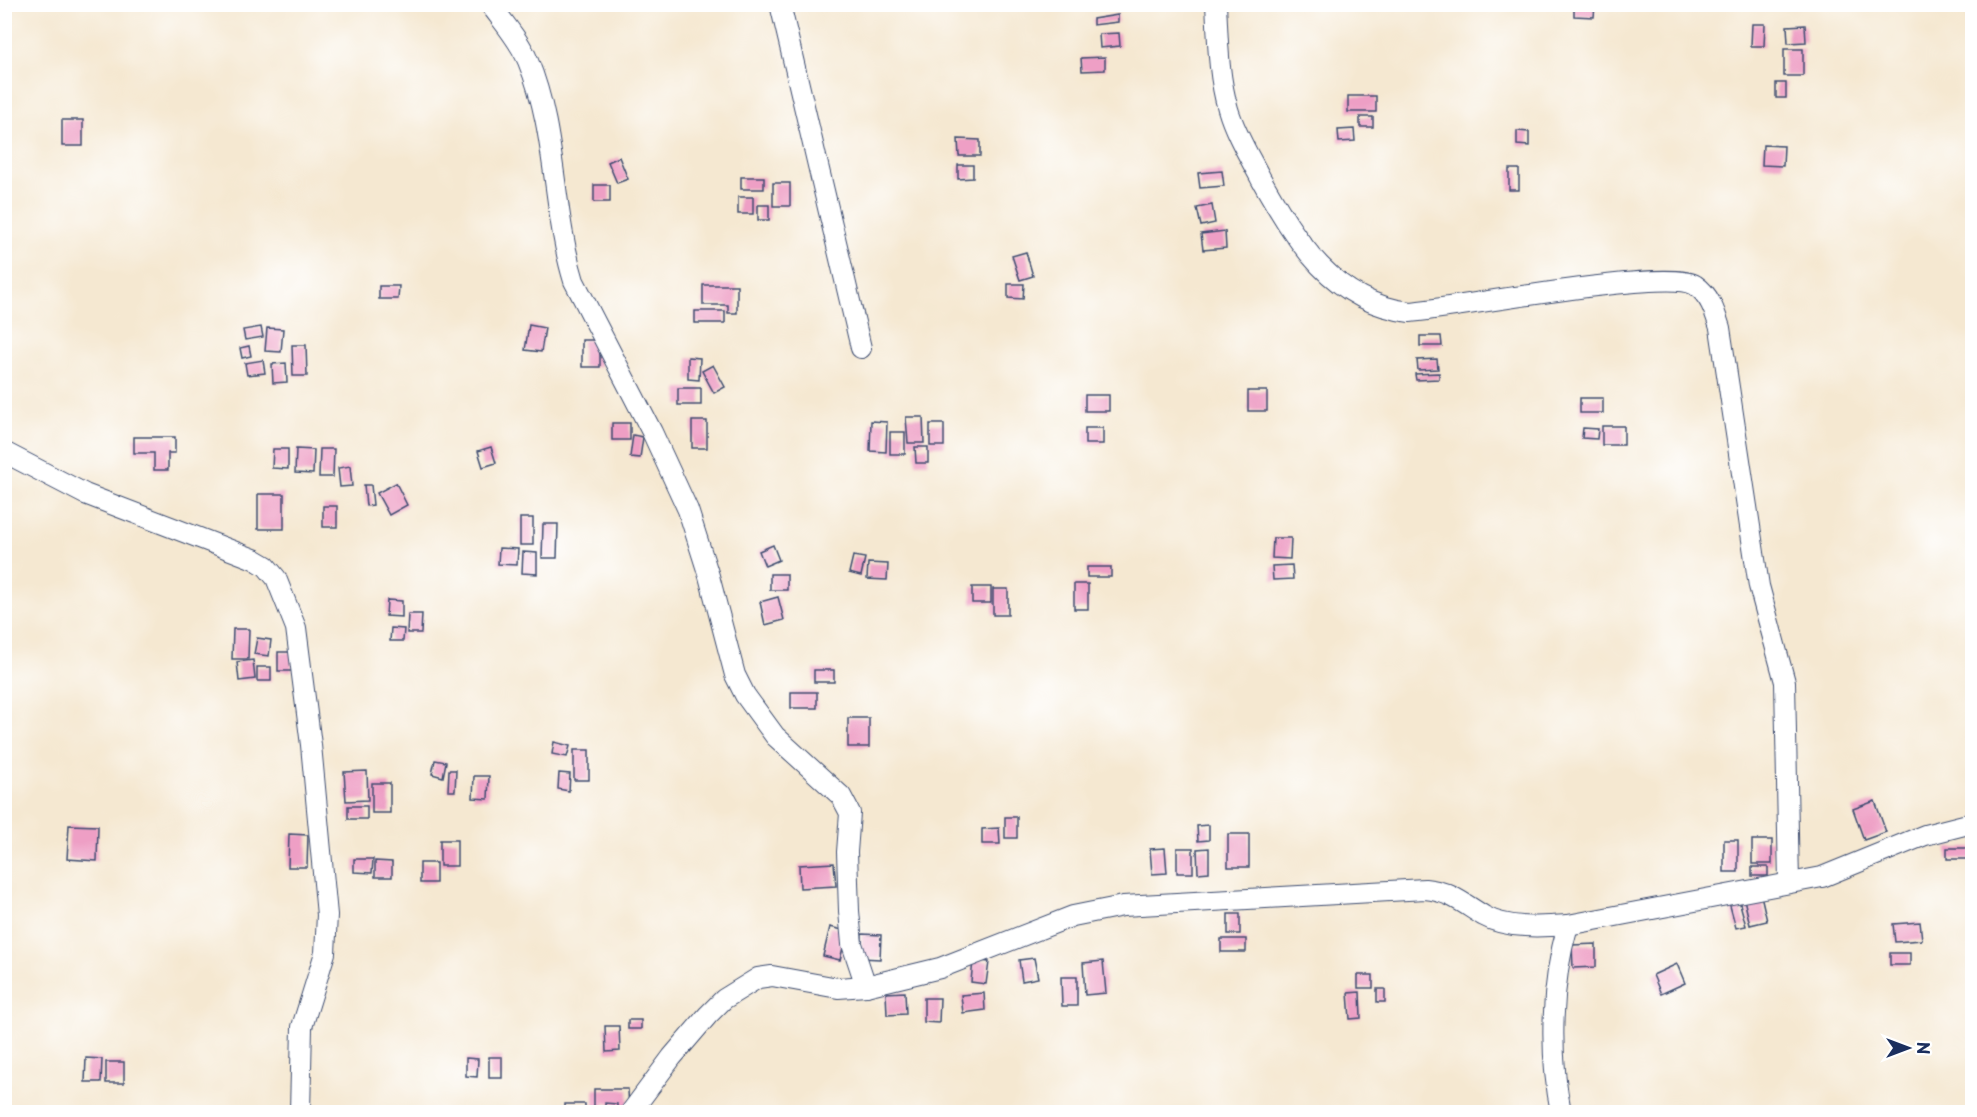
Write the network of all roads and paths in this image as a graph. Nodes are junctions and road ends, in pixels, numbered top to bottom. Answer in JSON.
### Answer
{"nodes":[{"id":1,"x":490,"y":4,"type":"edge"},
{"id":2,"x":780,"y":4,"type":"edge"},
{"id":3,"x":1216,"y":4,"type":"edge"},
{"id":4,"x":861,"y":348,"type":"dead end"},
{"id":5,"x":4,"y":452,"type":"edge"},
{"id":6,"x":1972,"y":823,"type":"edge"},
{"id":7,"x":1789,"y":883,"type":"junction"},
{"id":8,"x":1568,"y":925,"type":"junction"},
{"id":9,"x":866,"y":986,"type":"junction"},
{"id":10,"x":300,"y":1113,"type":"edge"},
{"id":11,"x":631,"y":1113,"type":"edge"},
{"id":12,"x":1561,"y":1113,"type":"edge"}],
"edges":[{"from":1,"to":9,"type":"street"},
{"from":2,"to":4,"type":"street"},
{"from":3,"to":7,"type":"street"},
{"from":5,"to":10,"type":"street"},
{"from":6,"to":7,"type":"street"},
{"from":7,"to":8,"type":"street"},
{"from":8,"to":9,"type":"street"},
{"from":8,"to":12,"type":"street"},
{"from":9,"to":11,"type":"street"}]}
